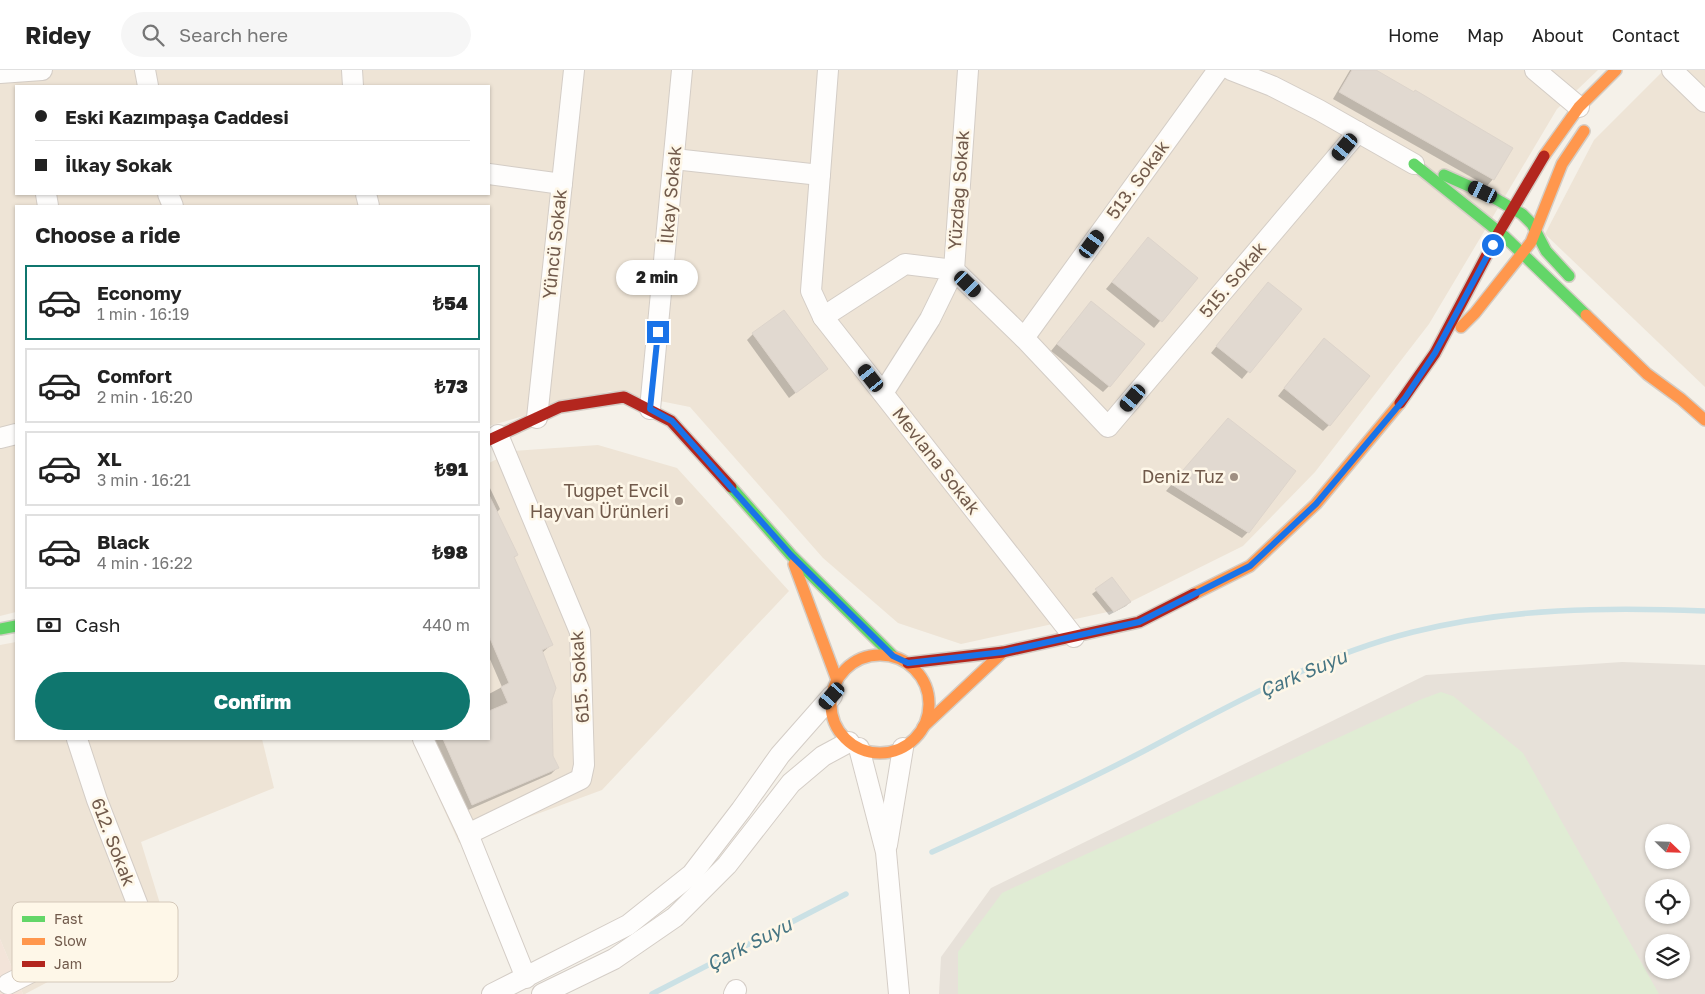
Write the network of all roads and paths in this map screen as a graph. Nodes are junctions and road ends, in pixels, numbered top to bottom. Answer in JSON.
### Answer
{"nodes":[{"id":1,"x":145,"y":70,"type":"edge"},
{"id":2,"x":352,"y":70,"type":"edge"},
{"id":3,"x":574,"y":70,"type":"edge"},
{"id":4,"x":682,"y":70,"type":"edge"},
{"id":5,"x":828,"y":70,"type":"edge"},
{"id":6,"x":968,"y":70,"type":"edge"},
{"id":7,"x":1218,"y":70,"type":"edge"},
{"id":8,"x":1231,"y":70,"type":"edge"},
{"id":9,"x":1535,"y":70,"type":"edge"},
{"id":10,"x":1616,"y":70,"type":"edge"},
{"id":11,"x":1672,"y":70,"type":"edge"},
{"id":12,"x":0,"y":73,"type":"edge"},
{"id":13,"x":32,"y":76,"type":"edge"},
{"id":14,"x":1276,"y":78,"type":"edge"},
{"id":15,"x":148,"y":85,"type":"edge"},
{"id":16,"x":353,"y":85,"type":"edge"},
{"id":17,"x":1705,"y":102,"type":"edge"},
{"id":18,"x":1585,"y":114,"type":"junction"},
{"id":19,"x":1358,"y":132,"type":"junction"},
{"id":20,"x":674,"y":159,"type":"junction"},
{"id":21,"x":1414,"y":164,"type":"junction"},
{"id":22,"x":490,"y":174,"type":"edge"},
{"id":23,"x":820,"y":175,"type":"junction"},
{"id":24,"x":562,"y":184,"type":"junction"},
{"id":25,"x":1513,"y":208,"type":"junction"},
{"id":26,"x":1536,"y":230,"type":"junction"},
{"id":27,"x":1499,"y":232,"type":"junction"},
{"id":28,"x":1522,"y":254,"type":"junction"},
{"id":29,"x":954,"y":270,"type":"junction"},
{"id":30,"x":1578,"y":286,"type":"dead end"},
{"id":31,"x":824,"y":318,"type":"junction"},
{"id":32,"x":1024,"y":338,"type":"junction"},
{"id":33,"x":1435,"y":353,"type":"junction"},
{"id":34,"x":1652,"y":363,"type":"dead end"},
{"id":35,"x":883,"y":393,"type":"junction"},
{"id":36,"x":1681,"y":399,"type":"junction"},
{"id":37,"x":650,"y":409,"type":"junction"},
{"id":38,"x":1704,"y":417,"type":"edge"},
{"id":39,"x":537,"y":418,"type":"junction"},
{"id":40,"x":1108,"y":427,"type":"joint"},
{"id":41,"x":15,"y":434,"type":"edge"},
{"id":42,"x":0,"y":438,"type":"edge"},
{"id":43,"x":494,"y":438,"type":"edge"},
{"id":44,"x":791,"y":555,"type":"junction"},
{"id":45,"x":15,"y":626,"type":"edge"},
{"id":46,"x":0,"y":629,"type":"edge"},
{"id":47,"x":1074,"y":637,"type":"junction"},
{"id":48,"x":1003,"y":652,"type":"junction"},
{"id":49,"x":893,"y":656,"type":"junction"},
{"id":50,"x":908,"y":663,"type":"junction"},
{"id":51,"x":834,"y":688,"type":"junction"},
{"id":52,"x":923,"y":727,"type":"junction"},
{"id":53,"x":77,"y":740,"type":"edge"},
{"id":54,"x":423,"y":740,"type":"edge"},
{"id":55,"x":854,"y":745,"type":"junction"},
{"id":56,"x":903,"y":748,"type":"junction"},
{"id":57,"x":468,"y":834,"type":"junction"},
{"id":58,"x":886,"y":852,"type":"junction"},
{"id":59,"x":136,"y":902,"type":"edge"},
{"id":60,"x":526,"y":978,"type":"junction"},
{"id":61,"x":492,"y":994,"type":"edge"},
{"id":62,"x":542,"y":994,"type":"edge"},
{"id":63,"x":899,"y":994,"type":"edge"}],
"edges":[{"from":1,"to":15,"type":"street"},
{"from":2,"to":16,"type":"street"},
{"from":3,"to":24,"type":"street","name":"Yüncü Sokak"},
{"from":4,"to":20,"type":"street","name":"İlkay Sokak"},
{"from":5,"to":23,"type":"street","name":"Mevlana Sokak"},
{"from":6,"to":29,"type":"street","name":"Yüzdağ Sokak"},
{"from":7,"to":32,"type":"street","name":"513. Sokak"},
{"from":8,"to":14,"type":"street"},
{"from":9,"to":18,"type":"street"},
{"from":10,"to":18,"type":"street"},
{"from":11,"to":17,"type":"street"},
{"from":12,"to":13,"type":"street"},
{"from":14,"to":19,"type":"street"},
{"from":18,"to":25,"type":"street"},
{"from":18,"to":26,"type":"street"},
{"from":19,"to":21,"type":"street"},
{"from":19,"to":40,"type":"street","name":"515. Sokak"},
{"from":20,"to":23,"type":"street"},
{"from":20,"to":37,"type":"street","name":"İlkay Sokak"},
{"from":21,"to":25,"type":"street"},
{"from":21,"to":27,"type":"street"},
{"from":22,"to":24,"type":"street"},
{"from":23,"to":31,"type":"street","name":"Mevlana Sokak"},
{"from":24,"to":39,"type":"street","name":"Yüncü Sokak"},
{"from":25,"to":26,"type":"street"},
{"from":25,"to":27,"type":"street"},
{"from":26,"to":28,"type":"street"},
{"from":26,"to":30,"type":"street"},
{"from":27,"to":28,"type":"street"},
{"from":27,"to":33,"type":"street"},
{"from":28,"to":33,"type":"street"},
{"from":28,"to":36,"type":"street"},
{"from":29,"to":31,"type":"street"},
{"from":29,"to":32,"type":"street","name":"Yüzdağ Sokak"},
{"from":29,"to":35,"type":"street"},
{"from":31,"to":35,"type":"street","name":"Mevlana Sokak"},
{"from":32,"to":40,"type":"street","name":"Yüzdağ Sokak"},
{"from":33,"to":47,"type":"street"},
{"from":34,"to":36,"type":"street"},
{"from":35,"to":47,"type":"street","name":"Mevlana Sokak"},
{"from":36,"to":38,"type":"street"},
{"from":37,"to":39,"type":"street"},
{"from":37,"to":44,"type":"street"},
{"from":39,"to":43,"type":"street"},
{"from":41,"to":42,"type":"street"},
{"from":43,"to":57,"type":"street","name":"615. Sokak"},
{"from":44,"to":49,"type":"street"},
{"from":44,"to":51,"type":"street"},
{"from":45,"to":46,"type":"street"},
{"from":47,"to":48,"type":"street"},
{"from":48,"to":50,"type":"street"},
{"from":48,"to":52,"type":"street"},
{"from":49,"to":50,"type":"street"},
{"from":49,"to":51,"type":"street"},
{"from":50,"to":52,"type":"street"},
{"from":51,"to":55,"type":"street"},
{"from":51,"to":60,"type":"street"},
{"from":52,"to":56,"type":"street"},
{"from":53,"to":59,"type":"street","name":"612. Sokak"},
{"from":54,"to":57,"type":"street"},
{"from":55,"to":56,"type":"street"},
{"from":55,"to":58,"type":"street"},
{"from":55,"to":62,"type":"street"},
{"from":56,"to":58,"type":"street"},
{"from":57,"to":60,"type":"street"},
{"from":58,"to":63,"type":"street"},
{"from":60,"to":61,"type":"street"}]}
